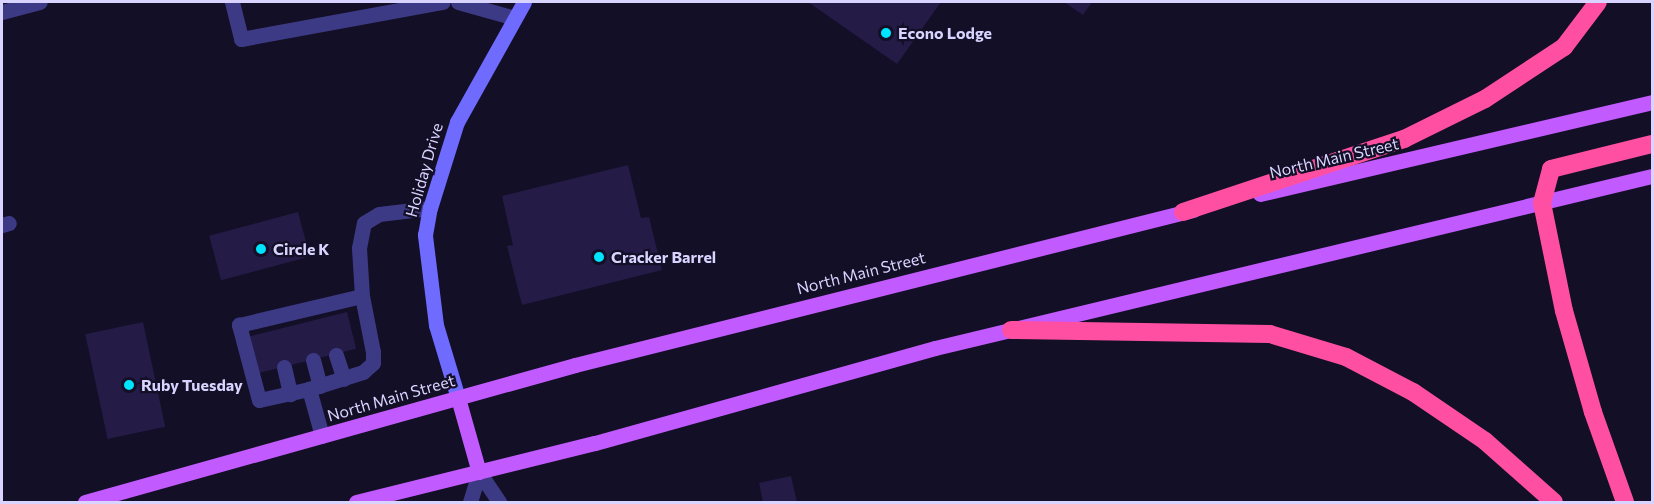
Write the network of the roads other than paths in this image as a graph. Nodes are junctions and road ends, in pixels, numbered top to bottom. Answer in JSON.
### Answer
{"nodes":[{"id":1,"x":40,"y":2,"type":"edge"},
{"id":2,"x":232,"y":2,"type":"edge"},
{"id":3,"x":443,"y":2,"type":"edge"},
{"id":4,"x":458,"y":2,"type":"edge"},
{"id":5,"x":524,"y":2,"type":"edge"},
{"id":6,"x":1598,"y":2,"type":"edge"},
{"id":7,"x":2,"y":12,"type":"edge"},
{"id":8,"x":515,"y":18,"type":"junction"},
{"id":9,"x":1653,"y":102,"type":"edge"},
{"id":10,"x":1653,"y":144,"type":"edge"},
{"id":11,"x":1653,"y":177,"type":"edge"},
{"id":12,"x":1542,"y":203,"type":"junction"},
{"id":13,"x":430,"y":208,"type":"junction"},
{"id":14,"x":1183,"y":212,"type":"junction"},
{"id":15,"x":362,"y":296,"type":"junction"},
{"id":16,"x":1011,"y":330,"type":"junction"},
{"id":17,"x":336,"y":354,"type":"dead end"},
{"id":18,"x":313,"y":360,"type":"dead end"},
{"id":19,"x":284,"y":367,"type":"dead end"},
{"id":20,"x":344,"y":379,"type":"junction"},
{"id":21,"x":315,"y":387,"type":"junction"},
{"id":22,"x":290,"y":394,"type":"junction"},
{"id":23,"x":458,"y":398,"type":"junction"},
{"id":24,"x":322,"y":436,"type":"junction"},
{"id":25,"x":479,"y":472,"type":"junction"},
{"id":26,"x":85,"y":502,"type":"edge"},
{"id":27,"x":356,"y":502,"type":"edge"},
{"id":28,"x":470,"y":502,"type":"edge"},
{"id":29,"x":499,"y":502,"type":"edge"},
{"id":30,"x":1554,"y":502,"type":"edge"},
{"id":31,"x":1625,"y":502,"type":"edge"}],
"edges":[{"from":1,"to":7,"type":"street"},
{"from":2,"to":3,"type":"street"},
{"from":4,"to":8,"type":"street"},
{"from":5,"to":8,"type":"main road","name":"Holiday Drive"},
{"from":6,"to":14,"type":"highway"},
{"from":8,"to":13,"type":"main road","name":"Holiday Drive"},
{"from":9,"to":14,"type":"main road","name":"North Main Street"},
{"from":10,"to":12,"type":"highway"},
{"from":11,"to":12,"type":"main road"},
{"from":12,"to":16,"type":"main road"},
{"from":12,"to":31,"type":"highway"},
{"from":13,"to":15,"type":"street"},
{"from":13,"to":23,"type":"main road","name":"Holiday Drive"},
{"from":14,"to":23,"type":"main road","name":"North Main Street"},
{"from":15,"to":20,"type":"street"},
{"from":15,"to":22,"type":"street"},
{"from":16,"to":25,"type":"main road"},
{"from":16,"to":30,"type":"highway"},
{"from":17,"to":20,"type":"street"},
{"from":18,"to":21,"type":"street"},
{"from":19,"to":22,"type":"street"},
{"from":20,"to":21,"type":"street"},
{"from":21,"to":22,"type":"street"},
{"from":21,"to":24,"type":"street"},
{"from":23,"to":24,"type":"main road","name":"North Main Street"},
{"from":23,"to":25,"type":"main road"},
{"from":24,"to":26,"type":"main road","name":"North Main Street"},
{"from":25,"to":27,"type":"main road"},
{"from":25,"to":28,"type":"street"},
{"from":25,"to":29,"type":"street"}]}
